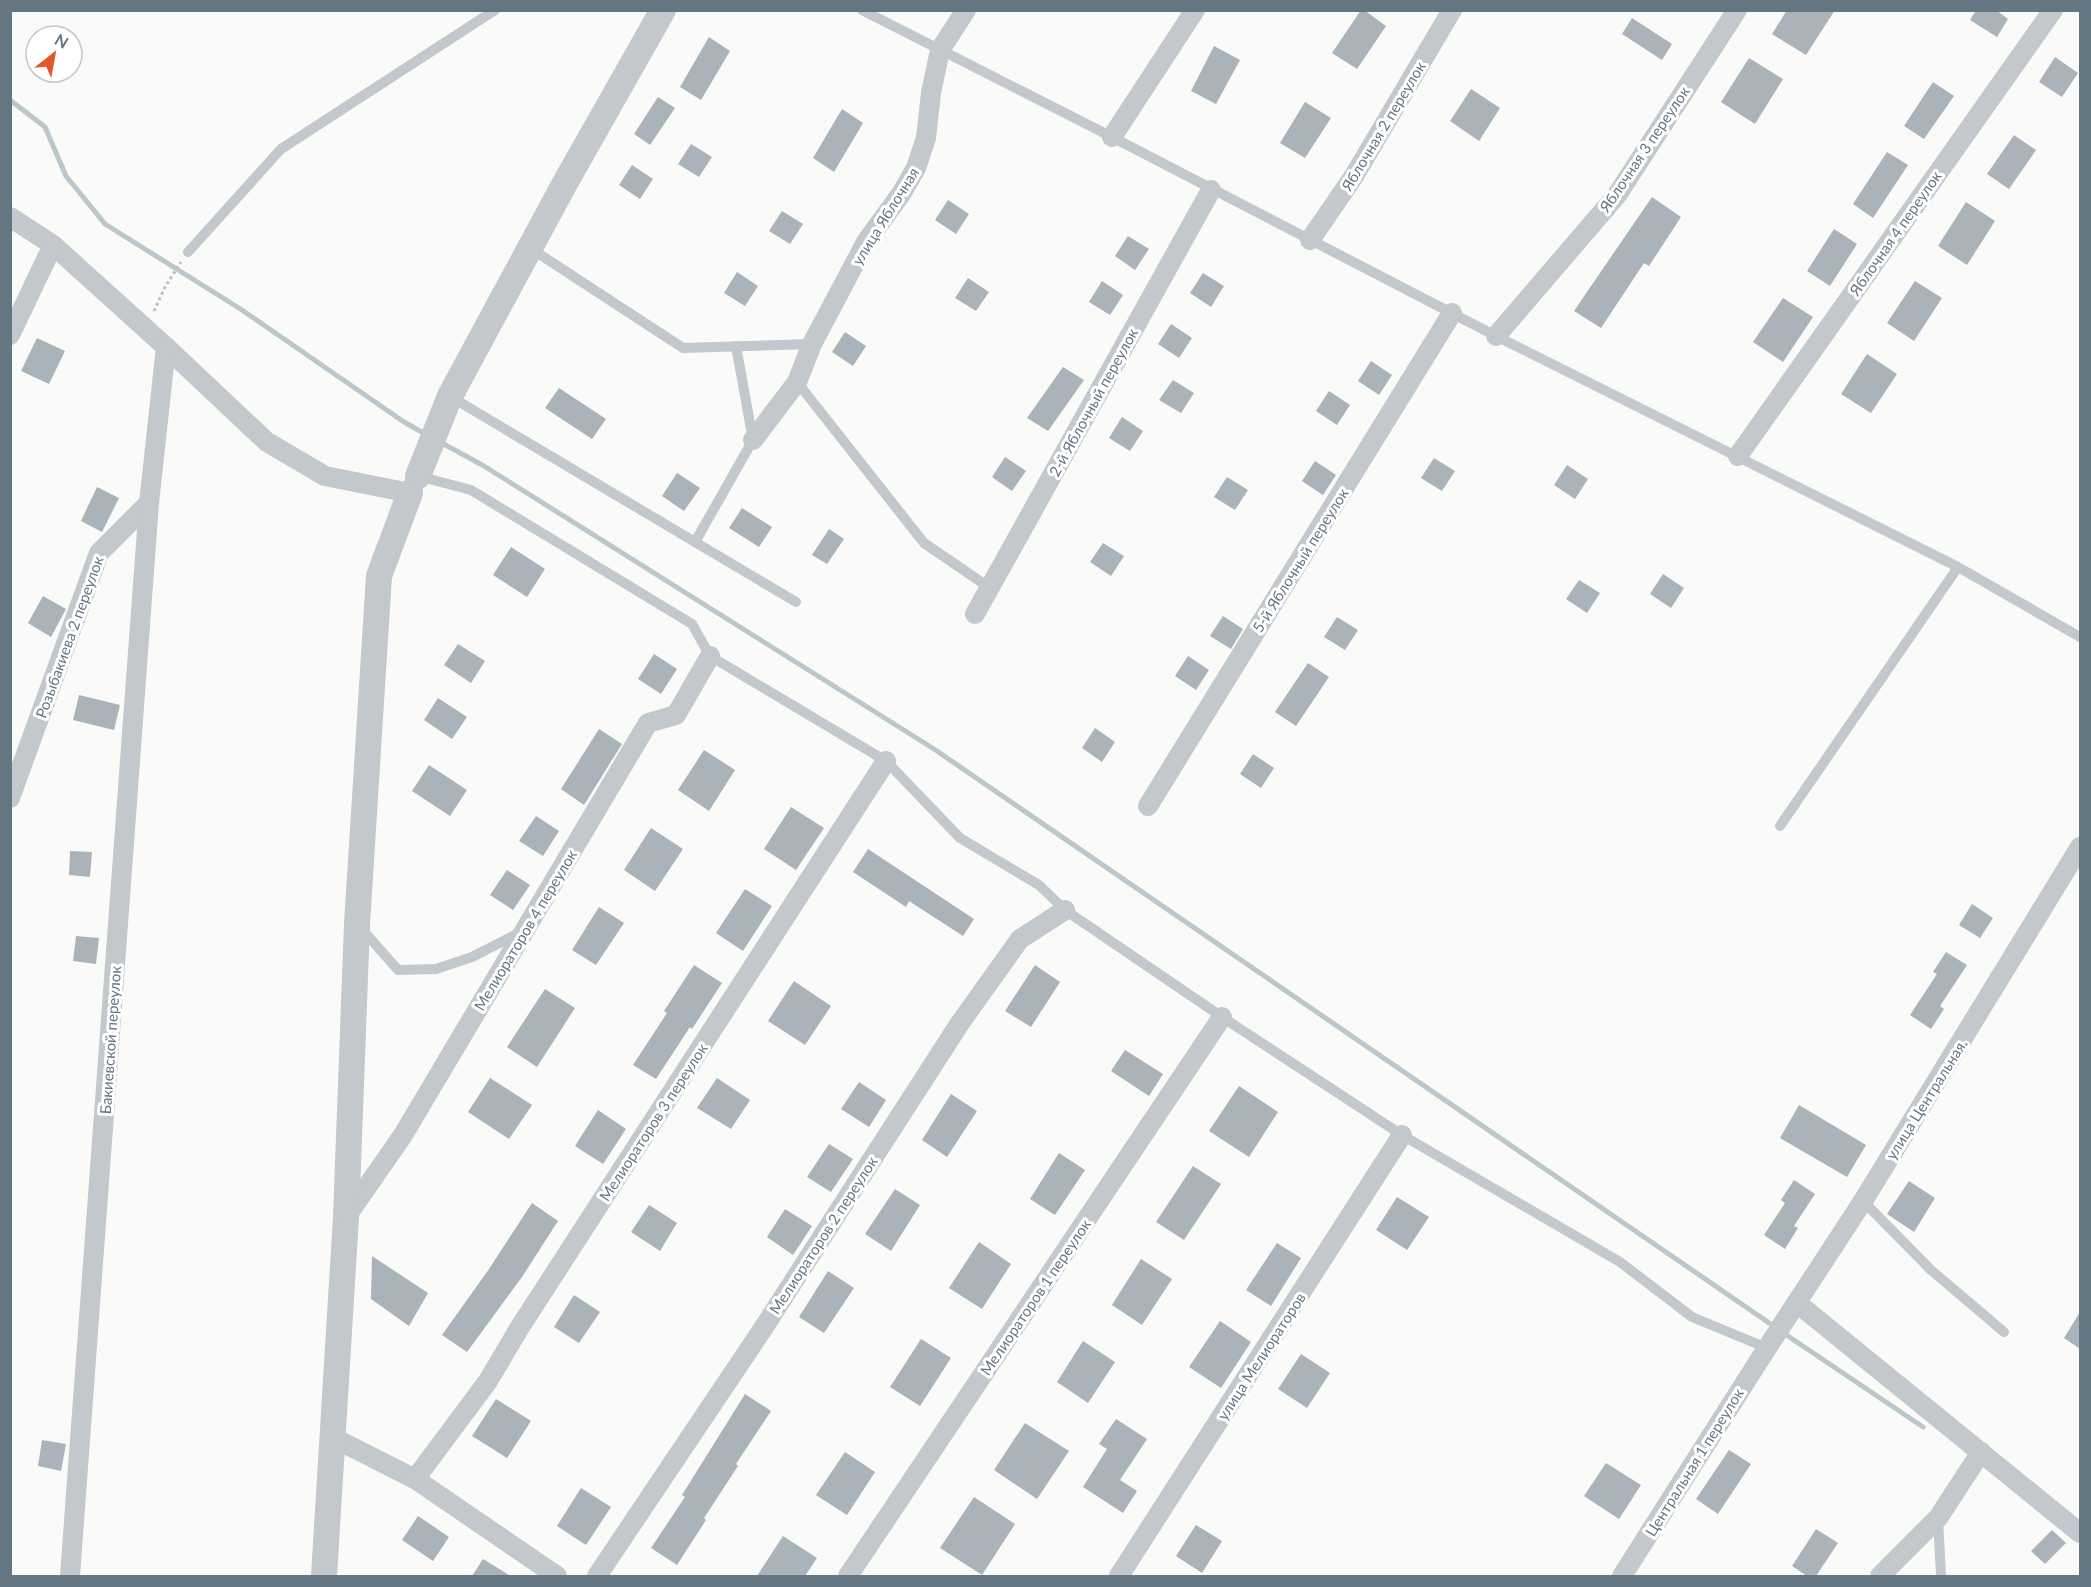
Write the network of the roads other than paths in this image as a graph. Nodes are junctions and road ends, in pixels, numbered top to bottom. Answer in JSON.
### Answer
{"nodes":[{"id":1,"x":495,"y":10,"type":"edge"},
{"id":2,"x":663,"y":10,"type":"edge"},
{"id":3,"x":862,"y":10,"type":"edge"},
{"id":4,"x":966,"y":10,"type":"edge"},
{"id":5,"x":1195,"y":10,"type":"edge"},
{"id":6,"x":1452,"y":10,"type":"edge"},
{"id":7,"x":1737,"y":10,"type":"edge"},
{"id":8,"x":2053,"y":10,"type":"edge"},
{"id":9,"x":940,"y":50,"type":"junction"},
{"id":10,"x":1112,"y":137,"type":"junction"},
{"id":11,"x":1211,"y":190,"type":"junction"},
{"id":12,"x":10,"y":217,"type":"edge"},
{"id":13,"x":1310,"y":240,"type":"junction"},
{"id":14,"x":53,"y":245,"type":"junction"},
{"id":15,"x":530,"y":248,"type":"junction"},
{"id":16,"x":185,"y":256,"type":"road end"},
{"id":17,"x":1452,"y":313,"type":"junction"},
{"id":18,"x":10,"y":335,"type":"edge"},
{"id":19,"x":1496,"y":336,"type":"junction"},
{"id":20,"x":812,"y":344,"type":"junction"},
{"id":21,"x":736,"y":346,"type":"junction"},
{"id":22,"x":166,"y":347,"type":"junction"},
{"id":23,"x":797,"y":382,"type":"junction"},
{"id":24,"x":450,"y":396,"type":"junction"},
{"id":25,"x":753,"y":440,"type":"junction"},
{"id":26,"x":1738,"y":456,"type":"junction"},
{"id":27,"x":414,"y":484,"type":"junction"},
{"id":28,"x":149,"y":502,"type":"junction"},
{"id":29,"x":695,"y":542,"type":"junction"},
{"id":30,"x":1958,"y":567,"type":"junction"},
{"id":31,"x":990,"y":588,"type":"junction"},
{"id":32,"x":796,"y":602,"type":"dead end"},
{"id":33,"x":975,"y":614,"type":"dead end"},
{"id":34,"x":2080,"y":637,"type":"edge"},
{"id":35,"x":710,"y":656,"type":"junction"},
{"id":36,"x":886,"y":761,"type":"junction"},
{"id":37,"x":10,"y":798,"type":"edge"},
{"id":38,"x":1148,"y":806,"type":"dead end"},
{"id":39,"x":1780,"y":826,"type":"dead end"},
{"id":40,"x":2080,"y":847,"type":"edge"},
{"id":41,"x":1065,"y":910,"type":"junction"},
{"id":42,"x":357,"y":924,"type":"junction"},
{"id":43,"x":525,"y":931,"type":"junction"},
{"id":44,"x":1222,"y":1017,"type":"junction"},
{"id":45,"x":1402,"y":1135,"type":"junction"},
{"id":46,"x":1863,"y":1201,"type":"junction"},
{"id":47,"x":346,"y":1217,"type":"junction"},
{"id":48,"x":1797,"y":1303,"type":"junction"},
{"id":49,"x":2004,"y":1332,"type":"dead end"},
{"id":50,"x":1767,"y":1348,"type":"junction"},
{"id":51,"x":332,"y":1437,"type":"junction"},
{"id":52,"x":1981,"y":1452,"type":"junction"},
{"id":53,"x":415,"y":1479,"type":"junction"},
{"id":54,"x":1938,"y":1518,"type":"junction"},
{"id":55,"x":2080,"y":1533,"type":"edge"},
{"id":56,"x":70,"y":1576,"type":"edge"},
{"id":57,"x":324,"y":1576,"type":"edge"},
{"id":58,"x":557,"y":1576,"type":"edge"},
{"id":59,"x":597,"y":1576,"type":"edge"},
{"id":60,"x":848,"y":1576,"type":"edge"},
{"id":61,"x":1119,"y":1576,"type":"edge"},
{"id":62,"x":1622,"y":1576,"type":"edge"},
{"id":63,"x":1880,"y":1576,"type":"edge"},
{"id":64,"x":1941,"y":1576,"type":"edge"}],
"edges":[{"from":1,"to":16,"type":"lane"},
{"from":2,"to":15,"type":"street"},
{"from":3,"to":9,"type":"lane"},
{"from":4,"to":9,"type":"street","name":"улица Яблочная"},
{"from":5,"to":10,"type":"street"},
{"from":6,"to":13,"type":"street","name":"Яблочная 2 переулок"},
{"from":7,"to":19,"type":"street","name":"Яблочная 3 переулок"},
{"from":8,"to":26,"type":"street","name":"Яблочная 4 переулок"},
{"from":9,"to":10,"type":"lane"},
{"from":9,"to":20,"type":"street","name":"улица Яблочная"},
{"from":10,"to":11,"type":"lane"},
{"from":11,"to":13,"type":"lane"},
{"from":11,"to":31,"type":"street","name":"2-й Яблочный переулок"},
{"from":12,"to":14,"type":"street"},
{"from":13,"to":17,"type":"lane"},
{"from":14,"to":18,"type":"street"},
{"from":14,"to":22,"type":"street"},
{"from":15,"to":21,"type":"lane"},
{"from":15,"to":24,"type":"street"},
{"from":17,"to":19,"type":"lane"},
{"from":17,"to":38,"type":"street","name":"5-й Яблочный переулок"},
{"from":19,"to":26,"type":"lane"},
{"from":20,"to":21,"type":"lane"},
{"from":20,"to":23,"type":"street","name":"улица Яблочная"},
{"from":21,"to":25,"type":"lane"},
{"from":22,"to":27,"type":"street"},
{"from":22,"to":28,"type":"street"},
{"from":23,"to":25,"type":"street","name":"улица Яблочная"},
{"from":23,"to":31,"type":"lane"},
{"from":24,"to":27,"type":"street"},
{"from":24,"to":29,"type":"lane"},
{"from":25,"to":29,"type":"lane"},
{"from":26,"to":30,"type":"lane"},
{"from":27,"to":35,"type":"lane"},
{"from":27,"to":42,"type":"street"},
{"from":28,"to":37,"type":"street","name":"Розыбакиева 2 переулок"},
{"from":28,"to":56,"type":"street","name":"Бакиевской переулок"},
{"from":29,"to":32,"type":"lane"},
{"from":30,"to":34,"type":"lane"},
{"from":30,"to":39,"type":"lane"},
{"from":31,"to":33,"type":"street","name":"2-й Яблочный переулок"},
{"from":35,"to":36,"type":"lane"},
{"from":35,"to":43,"type":"street","name":"Мелиораторов 4 переулок"},
{"from":36,"to":41,"type":"lane"},
{"from":36,"to":53,"type":"street","name":"Мелиораторов 3 переулок"},
{"from":40,"to":46,"type":"street","name":"улица Центральная."},
{"from":41,"to":44,"type":"lane"},
{"from":41,"to":59,"type":"street","name":"Мелиораторов 2 переулок"},
{"from":42,"to":43,"type":"lane"},
{"from":42,"to":47,"type":"street"},
{"from":43,"to":47,"type":"street","name":"Мелиораторов 4 переулок"},
{"from":44,"to":45,"type":"lane"},
{"from":44,"to":60,"type":"street","name":"Мелиораторов 1 переулок"},
{"from":45,"to":50,"type":"lane"},
{"from":45,"to":61,"type":"street","name":"улица Мелиораторов"},
{"from":46,"to":48,"type":"street","name":"улица Центральная."},
{"from":46,"to":49,"type":"lane"},
{"from":47,"to":51,"type":"street"},
{"from":48,"to":50,"type":"street","name":"улица Центральная."},
{"from":48,"to":52,"type":"street"},
{"from":50,"to":62,"type":"street","name":"Центральная 1 переулок"},
{"from":51,"to":53,"type":"street"},
{"from":51,"to":57,"type":"street"},
{"from":52,"to":54,"type":"street"},
{"from":52,"to":55,"type":"street"},
{"from":53,"to":58,"type":"street"},
{"from":54,"to":63,"type":"street"},
{"from":54,"to":64,"type":"lane"}]}
